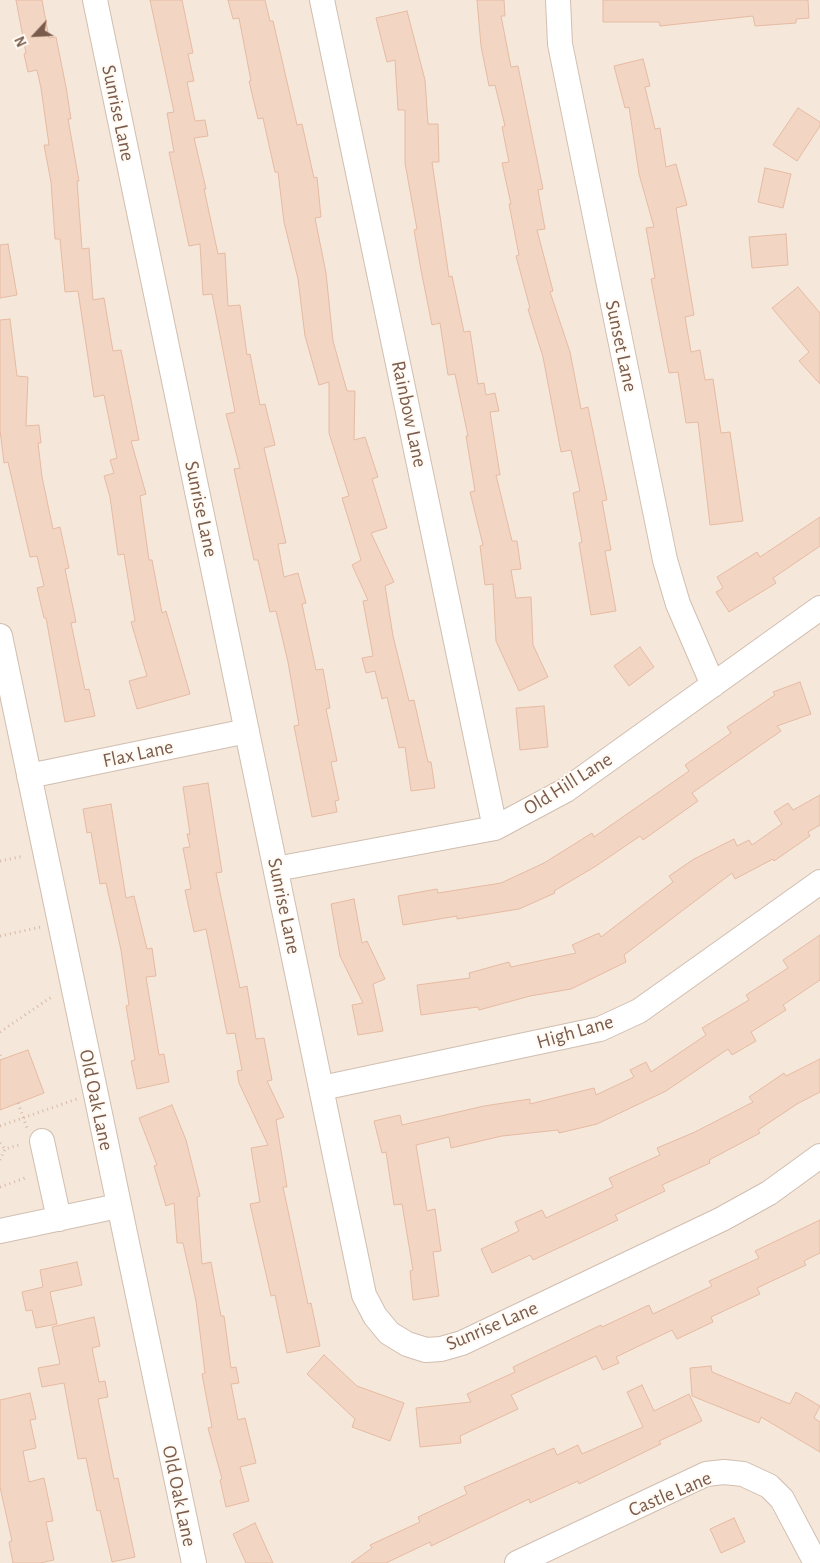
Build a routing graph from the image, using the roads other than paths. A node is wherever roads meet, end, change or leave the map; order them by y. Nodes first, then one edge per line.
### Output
1 (94, 0) edge
2 (322, 0) edge
3 (558, 0) edge
4 (820, 608) edge
5 (0, 636) edge
6 (714, 685) junction
7 (247, 731) junction
8 (30, 776) junction
9 (495, 828) junction
10 (276, 870) junction
11 (820, 882) edge
12 (322, 1088) junction
13 (37, 1142) road end
14 (820, 1156) edge
15 (118, 1206) junction
16 (59, 1219) junction
17 (0, 1231) edge
18 (561, 1554) edge
19 (194, 1563) edge
20 (517, 1563) edge
21 (816, 1563) edge

1 - 7 street, Sunrise Lane
2 - 9 street, Rainbow Lane
3 - 6 street, Sunset Lane
4 - 6 street, Old Hill Lane
5 - 8 street, Old Oak Lane
6 - 9 street, Old Hill Lane
7 - 8 street, Flax Lane
7 - 10 street, Sunrise Lane
8 - 15 street, Old Oak Lane
9 - 10 street, Old Hill Lane
10 - 12 street, Sunrise Lane
11 - 12 street, High Lane
12 - 14 street, Sunrise Lane
13 - 16 street
15 - 16 street
15 - 19 street, Old Oak Lane
16 - 17 street
18 - 20 street, Castle Lane
18 - 21 street, Castle Lane

